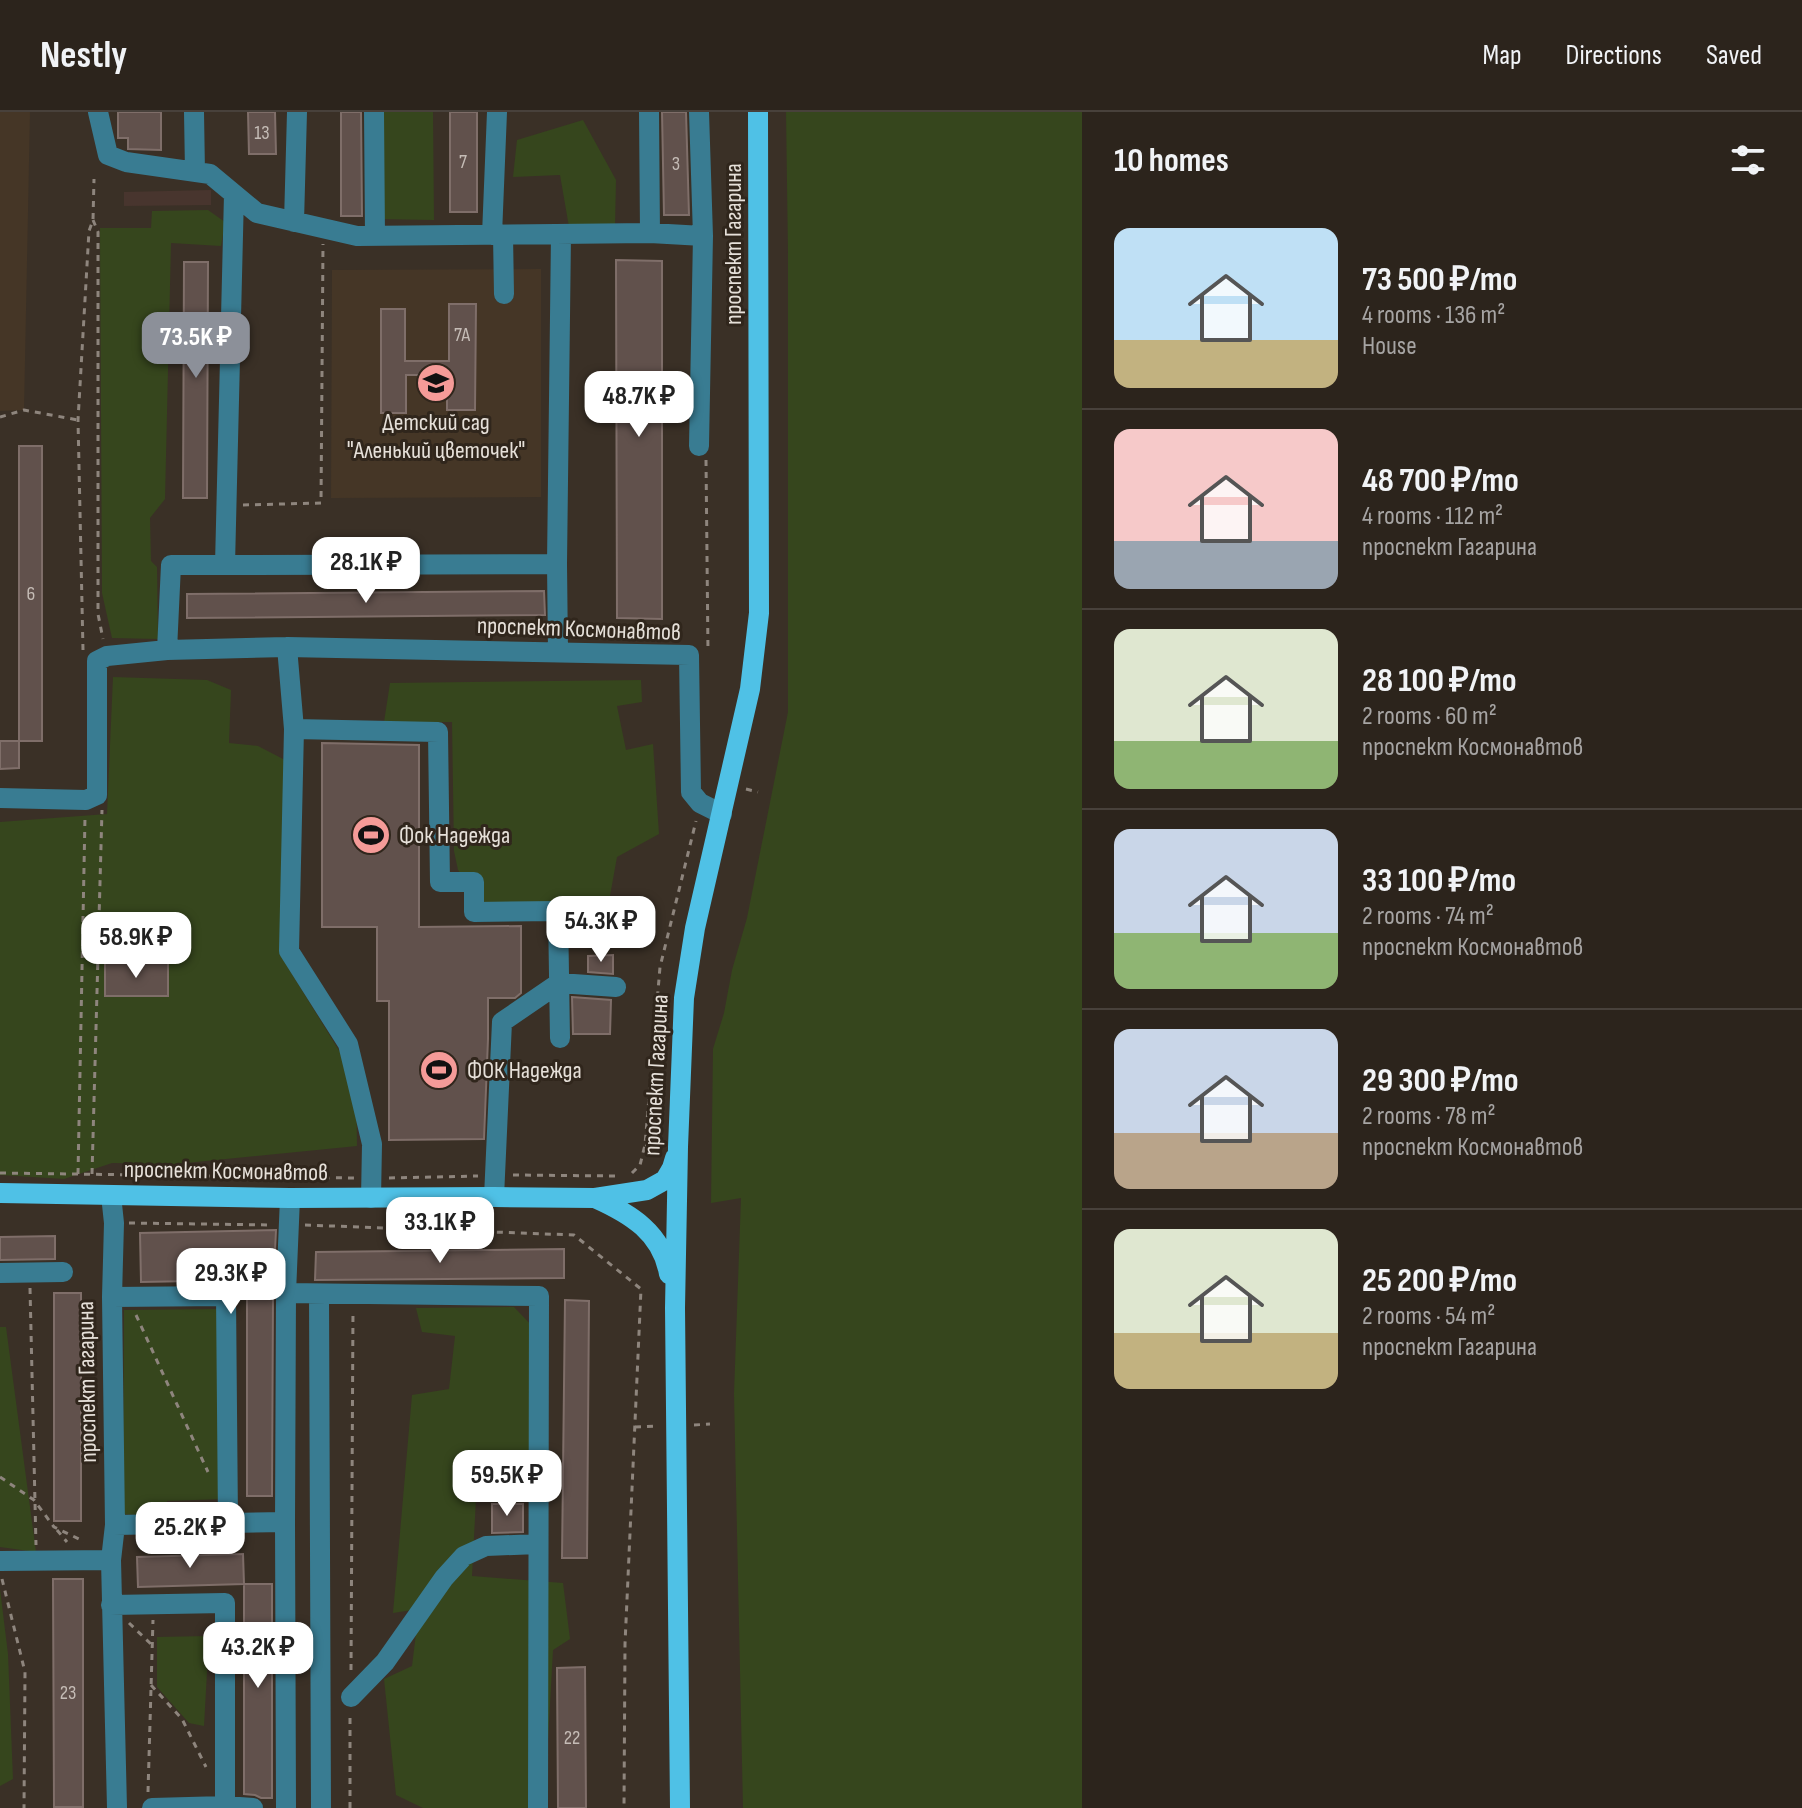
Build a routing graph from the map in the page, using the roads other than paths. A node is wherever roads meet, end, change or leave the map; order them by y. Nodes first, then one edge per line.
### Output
1 (98, 112) edge
2 (194, 112) edge
3 (297, 112) edge
4 (374, 112) edge
5 (497, 112) edge
6 (649, 112) edge
7 (699, 112) edge
8 (758, 112) edge
9 (195, 172) junction
10 (234, 194) junction
11 (294, 222) junction
12 (650, 233) junction
13 (561, 234) junction
14 (497, 235) junction
15 (375, 236) junction
16 (703, 236) junction
17 (504, 294) dead end
18 (703, 447) road end
19 (557, 564) junction
20 (225, 565) junction
21 (287, 647) junction
22 (167, 650) junction
23 (558, 652) junction
24 (294, 729) junction
25 (0, 798) edge
26 (722, 814) junction
27 (559, 983) junction
28 (616, 987) dead end
29 (560, 1038) dead end
30 (678, 1147) junction
31 (371, 1188) junction
32 (0, 1193) edge
33 (111, 1195) junction
34 (494, 1197) junction
35 (290, 1198) junction
36 (595, 1198) junction
37 (63, 1272) dead end
38 (0, 1273) edge
39 (286, 1293) junction
40 (319, 1294) junction
41 (120, 1297) junction
42 (675, 1308) junction
43 (285, 1522) junction
44 (228, 1523) junction
45 (115, 1525) junction
46 (538, 1544) junction
47 (101, 1560) junction
48 (0, 1561) edge
49 (111, 1605) junction
50 (351, 1697) road end
51 (150, 1800) edge
52 (225, 1806) edge
53 (117, 1808) edge
54 (253, 1808) edge
55 (286, 1808) edge
56 (321, 1808) edge
57 (538, 1808) edge
58 (680, 1808) edge

1 - 9 street
2 - 9 street
3 - 11 street
4 - 15 street
5 - 14 street
6 - 12 street
7 - 16 street
8 - 26 main road, проспект Гагарина
9 - 10 street
10 - 11 street
10 - 20 street
11 - 15 street
12 - 13 street
12 - 16 street
13 - 14 street
13 - 19 street
14 - 15 street
14 - 17 street
16 - 18 street
19 - 20 street
19 - 23 street
20 - 22 street
21 - 22 street, проспект Космонавтов
21 - 23 street, проспект Космонавтов
21 - 24 street
22 - 25 street, проспект Космонавтов
23 - 26 street, проспект Космонавтов
24 - 27 street
24 - 31 street
26 - 30 main road, проспект Гагарина
27 - 28 street
27 - 29 street
27 - 34 street
30 - 36 main road, проспект Космонавтов
30 - 42 main road, проспект Гагарина
31 - 34 main road, проспект Космонавтов
31 - 35 main road, проспект Космонавтов
32 - 33 main road, проспект Космонавтов
33 - 35 main road, проспект Космонавтов
33 - 41 street, проспект Гагарина
34 - 36 main road, проспект Космонавтов
35 - 39 street
36 - 42 main road
37 - 38 street
39 - 40 street
39 - 43 street
40 - 46 street
40 - 56 street
41 - 44 street
41 - 45 street, проспект Гагарина
42 - 58 main road, проспект Гагарина
43 - 44 street
43 - 55 street
44 - 45 street
45 - 47 street, проспект Гагарина
46 - 50 street
46 - 57 street
47 - 48 street
47 - 49 street, проспект Гагарина
49 - 52 street
49 - 53 street, проспект Гагарина
51 - 52 street
52 - 54 street

